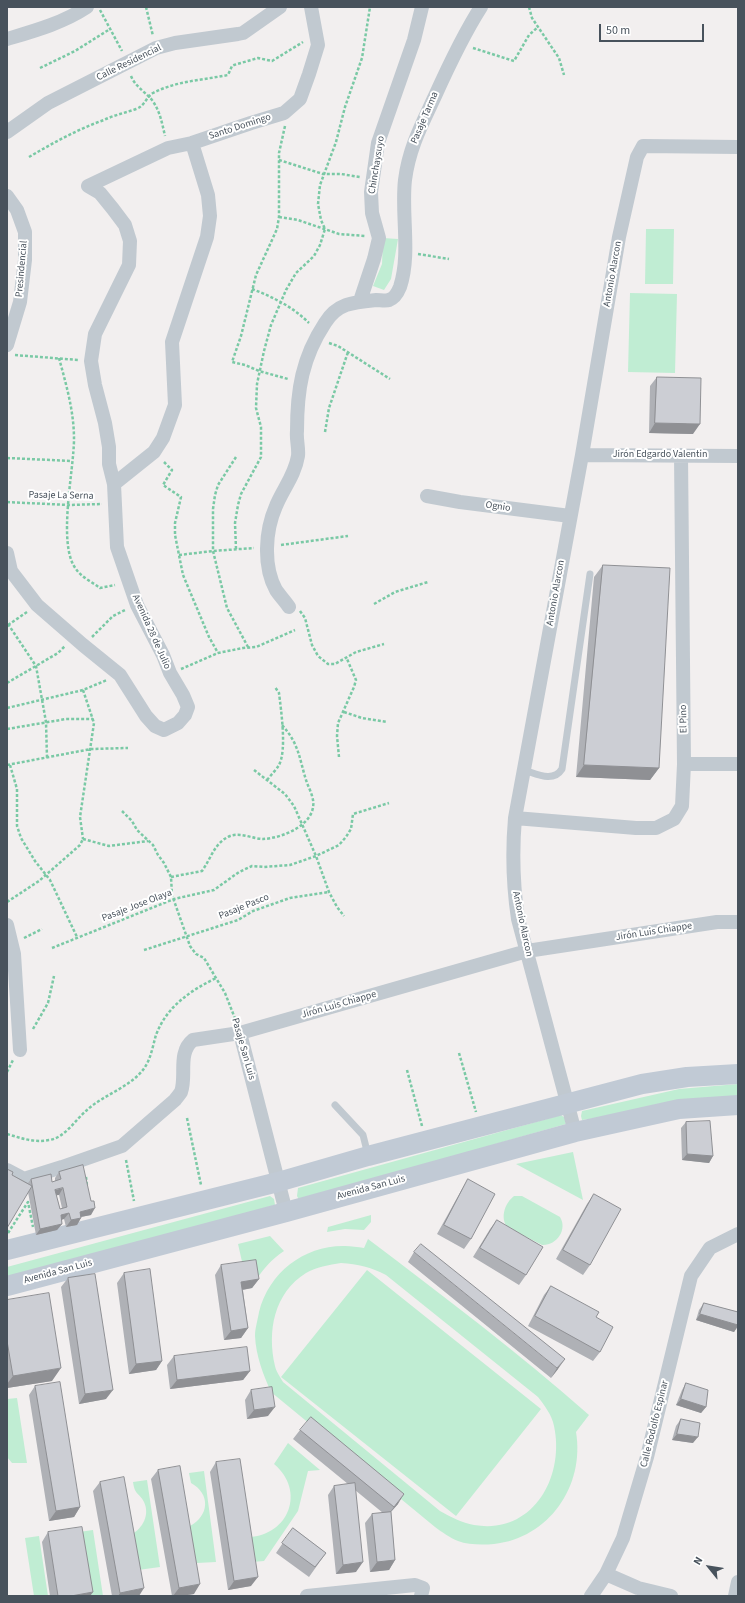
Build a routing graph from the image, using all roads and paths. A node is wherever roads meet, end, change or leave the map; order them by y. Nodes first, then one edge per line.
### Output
1 (87, 7) edge
2 (98, 7) edge
3 (146, 7) edge
4 (280, 7) edge
5 (311, 7) edge
6 (370, 7) edge
7 (422, 7) edge
8 (481, 7) edge
9 (529, 7) edge
10 (538, 27) junction
11 (110, 29) junction
12 (7, 40) edge
13 (459, 44) junction
14 (318, 45) junction
15 (156, 48) junction
16 (125, 64) junction
17 (40, 68) dead end
18 (564, 75) dead end
19 (148, 96) junction
20 (284, 113) junction
21 (7, 132) edge
22 (192, 143) junction
23 (738, 147) edge
24 (168, 148) junction
25 (29, 157) dead end
26 (279, 160) junction
27 (323, 174) junction
28 (373, 179) junction
29 (88, 186) joint
30 (7, 196) edge
31 (279, 217) junction
32 (325, 229) junction
33 (379, 238) junction
34 (406, 252) junction
35 (449, 259) dead end
36 (360, 302) junction
37 (8, 350) edge
38 (348, 352) dead end
39 (59, 358) junction
40 (91, 361) junction
41 (259, 371) junction
42 (301, 382) junction
43 (325, 432) dead end
44 (154, 452) junction
45 (582, 455) junction
46 (681, 455) junction
47 (738, 456) edge
48 (236, 457) dead end
49 (7, 458) edge
50 (72, 461) junction
51 (114, 484) junction
52 (427, 496) dead end
53 (7, 502) edge
54 (114, 504) junction
55 (68, 505) junction
56 (570, 516) junction
57 (236, 549) dead end
58 (7, 553) edge
59 (590, 574) dead end
60 (130, 582) junction
61 (428, 582) dead end
62 (137, 604) junction
63 (374, 604) dead end
64 (37, 605) junction
65 (289, 607) joint
66 (8, 625) edge
67 (295, 630) dead end
68 (78, 641) junction
69 (384, 644) dead end
70 (248, 647) junction
71 (218, 653) junction
72 (347, 658) junction
73 (36, 666) junction
74 (170, 673) junction
75 (120, 675) junction
76 (7, 683) edge
77 (275, 687) dead end
78 (83, 690) junction
79 (42, 700) junction
80 (7, 708) edge
81 (344, 712) junction
82 (93, 719) junction
83 (46, 722) junction
84 (387, 722) dead end
85 (282, 725) junction
86 (7, 729) edge
87 (128, 748) dead end
88 (91, 749) junction
89 (339, 757) dead end
90 (47, 758) junction
91 (684, 764) junction
92 (738, 764) edge
93 (8, 765) edge
94 (254, 770) dead end
95 (524, 770) junction
96 (267, 780) junction
97 (389, 803) dead end
98 (122, 811) dead end
99 (515, 818) junction
100 (303, 824) junction
101 (83, 839) junction
102 (148, 841) junction
103 (316, 856) junction
104 (45, 876) junction
105 (171, 877) junction
106 (329, 892) junction
107 (174, 899) junction
108 (7, 902) edge
109 (344, 916) dead end
110 (738, 922) edge
111 (7, 925) edge
112 (186, 935) junction
113 (78, 937) junction
114 (52, 948) dead end
115 (144, 950) dead end
116 (526, 951) junction
117 (216, 978) junction
118 (240, 1033) junction
119 (20, 1050) dead end
120 (459, 1053) dead end
121 (407, 1070) dead end
122 (738, 1074) edge
123 (674, 1079) junction
124 (567, 1103) junction
125 (335, 1105) dead end
126 (738, 1105) edge
127 (679, 1109) junction
128 (187, 1118) dead end
129 (480, 1127) junction
130 (575, 1132) junction
131 (7, 1134) edge
132 (426, 1142) junction
133 (368, 1156) junction
134 (126, 1160) dead end
135 (7, 1170) edge
136 (86, 1177) edge
137 (278, 1182) junction
138 (88, 1191) edge
139 (202, 1193) dead end
140 (134, 1202) dead end
141 (286, 1212) junction
142 (34, 1230) dead end
143 (76, 1233) junction
144 (738, 1234) edge
145 (7, 1235) edge
146 (7, 1250) edge
147 (83, 1266) junction
148 (7, 1286) edge
149 (606, 1574) junction
150 (738, 1582) edge
151 (422, 1592) edge
152 (330, 1595) edge
153 (306, 1596) edge
154 (591, 1596) edge
155 (671, 1596) edge
156 (735, 1596) edge

1 - 12 street
2 - 11 path
3 - 15 path
4 - 15 street, Calle Residencial
5 - 14 street, Santo Domingo
6 - 27 path
7 - 28 street, Chinchaysuyo
8 - 13 street, Pasaje Tarma
9 - 10 path
10 - 13 path
10 - 18 path
11 - 16 path
11 - 17 path
13 - 34 street, Pasaje Tarma
14 - 19 path
14 - 20 street, Santo Domingo
15 - 16 street, Calle Residencial
16 - 19 path
16 - 21 street, Calle Residencial
19 - 24 path
19 - 25 path
20 - 22 street, Santo Domingo
20 - 26 path
22 - 24 street, Santo Domingo
22 - 44 street
23 - 45 street, Antonio Alarcon
24 - 29 street, Santo Domingo
26 - 27 path
26 - 31 path
27 - 28 path
27 - 32 path
28 - 33 street, Chinchaysuyo
29 - 40 street, Avenida 28 de Julio
30 - 37 street, Presindencial
31 - 32 path
31 - 41 path
32 - 33 path
32 - 41 path
33 - 36 street, Chinchaysuyo
34 - 35 path
34 - 36 street, Pasaje Tarma
36 - 42 street, Pasaje Tarma
37 - 39 path
38 - 43 path
39 - 40 path
39 - 50 path
40 - 51 street, Avenida 28 de Julio
41 - 42 path
41 - 57 path
42 - 65 street, Pasaje Tarma
44 - 51 street
44 - 71 path
45 - 46 street, Jirón Edgardo Valentin
45 - 56 street, Antonio Alarcon
46 - 47 street, Jirón Edgardo Valentin
46 - 91 street, El Pino
48 - 70 path
49 - 50 path
50 - 55 path
51 - 54 street, Avenida 28 de Julio
52 - 56 street, Ognio
53 - 55 path, Pasaje La Serna
54 - 55 path, Pasaje La Serna
54 - 60 street, Avenida 28 de Julio
55 - 60 path
56 - 95 street, Antonio Alarcon
58 - 64 street, Avenida 28 de Julio
59 - 95 lane
60 - 62 street, Avenida 28 de Julio
61 - 63 path
62 - 68 path
62 - 74 street, Avenida 28 de Julio
64 - 66 path
64 - 68 street, Avenida 28 de Julio
65 - 72 path
66 - 73 path
67 - 70 path
68 - 73 path
68 - 75 street, Avenida 28 de Julio
69 - 72 path
70 - 71 path
71 - 74 path
72 - 81 path
73 - 76 path
73 - 79 path
74 - 75 street, Avenida 28 de Julio
75 - 78 path
77 - 85 path
78 - 79 path
78 - 82 path
79 - 80 path
79 - 83 path
81 - 84 path
81 - 89 path
82 - 83 path
82 - 88 path
83 - 86 path
83 - 90 path
85 - 96 path
85 - 100 path
87 - 88 path
88 - 90 path
88 - 101 path
90 - 93 path
91 - 92 street
91 - 99 street, El Pino
93 - 104 path
94 - 96 path
95 - 99 street, Antonio Alarcon
96 - 100 path
97 - 103 path, Pasaje Jose Olaya
98 - 102 path
99 - 116 street, Antonio Alarcon
100 - 103 path
100 - 105 path
101 - 102 path
101 - 104 path
102 - 105 path
103 - 106 path
103 - 107 path, Pasaje Jose Olaya
104 - 108 path
104 - 113 path
105 - 107 path, Pasaje San Luis
106 - 109 path
106 - 112 path, Pasaje Pasco
107 - 112 path, Pasaje San Luis
107 - 113 path, Pasaje Jose Olaya
110 - 116 street, Jirón Luis Chiappe
111 - 119 street
112 - 115 path, Pasaje Pasco
112 - 117 path, Pasaje San Luis
113 - 114 path, Pasaje Jose Olaya
116 - 118 street, Jirón Luis Chiappe
116 - 124 street, Antonio Alarcon
117 - 118 path, Pasaje San Luis
117 - 131 path
118 - 135 street, Jirón Luis Chiappe
118 - 137 street, Pasaje San Luis
120 - 129 path
121 - 132 path
122 - 123 main road
123 - 124 main road
123 - 127 main road
124 - 129 main road
124 - 130 street, Antonio Alarcon
125 - 133 lane
126 - 127 main road, Avenida San Luis
127 - 130 main road, Avenida San Luis
128 - 139 path
129 - 132 main road
130 - 141 main road, Avenida San Luis
132 - 133 main road
133 - 137 main road
134 - 140 path
136 - 138 path
137 - 141 street, Pasaje San Luis
137 - 143 main road
141 - 147 main road, Avenida San Luis
142 - 145 path
143 - 146 main road
143 - 147 main road
144 - 149 street, Calle Rodolfo Espinar
147 - 148 main road, Avenida San Luis
149 - 154 street, Calle Rodolfo Espinar
149 - 155 street
150 - 156 street
151 - 152 street
152 - 153 street

